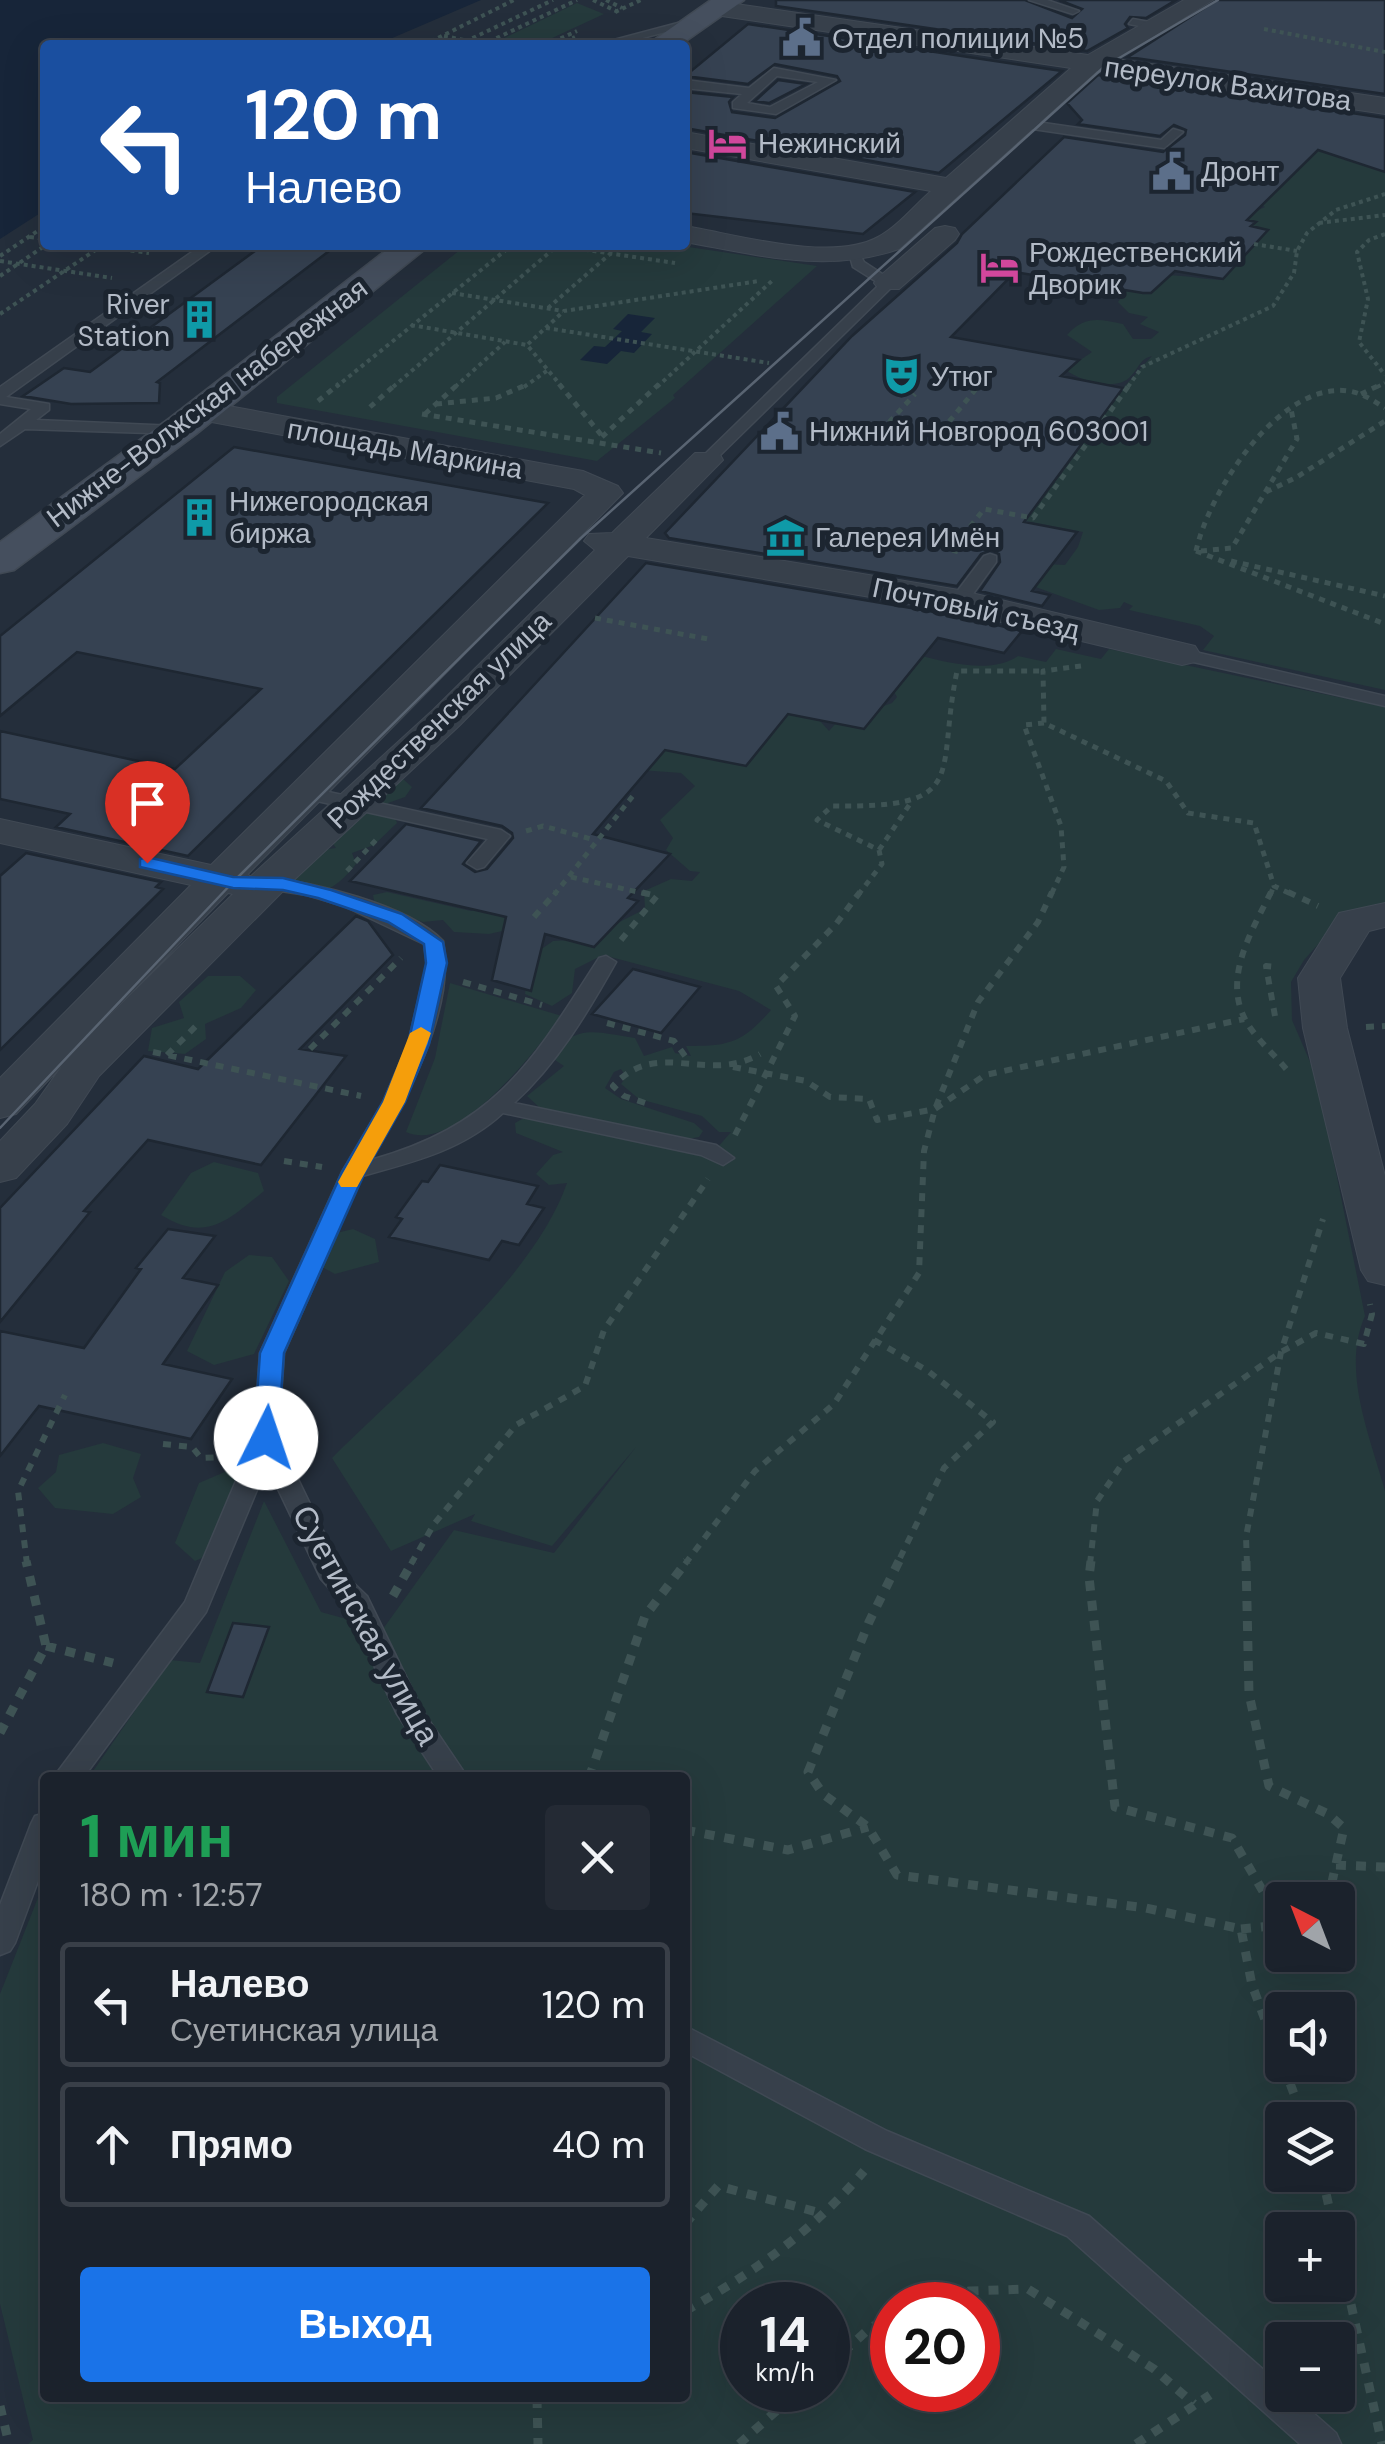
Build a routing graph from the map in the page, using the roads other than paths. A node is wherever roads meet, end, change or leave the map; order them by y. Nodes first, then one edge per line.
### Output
1 (1035, 0) edge
2 (1213, 4) edge
3 (713, 10) edge
4 (1073, 11) dead end
5 (617, 40) edge
6 (668, 40) edge
7 (1090, 65) junction
8 (1122, 69) junction
9 (690, 85) edge
10 (752, 92) junction
11 (1385, 106) edge
12 (1024, 124) junction
13 (1060, 128) junction
14 (1176, 132) dead end
15 (690, 141) edge
16 (1036, 151) dead end
17 (953, 187) junction
18 (967, 214) dead end
19 (690, 235) edge
20 (203, 250) edge
21 (408, 250) edge
22 (854, 256) junction
23 (890, 284) junction
24 (0, 397) edge
25 (189, 421) junction
26 (22, 424) junction
27 (0, 441) edge
28 (707, 460) joint
29 (606, 494) joint
30 (564, 535) junction
31 (621, 545) junction
32 (990, 559) dead end
33 (0, 561) edge
34 (960, 601) junction
35 (1182, 654) joint
36 (1385, 701) edge
37 (306, 793) junction
38 (356, 804) junction
39 (0, 831) edge
40 (478, 862) dead end
41 (239, 881) junction
42 (1385, 915) edge
43 (612, 952) road end
44 (0, 1104) edge
45 (498, 1106) junction
46 (722, 1158) road end
47 (0, 1168) edge
48 (354, 1172) junction
49 (1385, 1270) edge
50 (262, 1446) junction
51 (71, 1772) edge
52 (450, 1772) edge
53 (40, 1837) edge
54 (0, 1943) edge
55 (690, 2041) edge
56 (1324, 2444) edge

1 - 4 lane
2 - 7 street
2 - 8 street
3 - 5 lane
3 - 6 main road
3 - 7 street, переулок Вахитова
7 - 8 street, переулок Вахитова
7 - 12 street
8 - 11 street, переулок Вахитова
8 - 13 street
9 - 10 lane
10 - 10 lane
12 - 13 lane
12 - 17 street
13 - 14 lane
13 - 16 street
15 - 17 street
17 - 22 street
18 - 23 street, Рождественская улица
19 - 22 street
20 - 24 lane
21 - 25 main road, Нижне-Волжская набережная
22 - 23 lane
23 - 28 lane, Рождественская улица
24 - 26 lane
25 - 26 lane
25 - 29 street, площадь Маркина
25 - 33 main road, Нижне-Волжская набережная
26 - 27 lane
28 - 31 street, Рождественская улица
29 - 30 street, Рождественская улица
30 - 31 street, Почтовый съезд
30 - 37 street, Рождественская улица
31 - 34 street, Почтовый съезд
31 - 38 street, Рождественская улица
32 - 34 lane
34 - 35 street, Почтовый съезд
35 - 36 lane, Почтовый съезд
37 - 38 lane
37 - 41 street, Рождественская улица
38 - 40 lane
38 - 41 street, Рождественская улица
39 - 41 street
41 - 44 street, Рождественская улица
41 - 47 street, Рождественская улица
41 - 48 lane, Суетинская улица
42 - 49 street
43 - 45 lane
45 - 46 lane
45 - 48 lane
48 - 50 lane, Суетинская улица
50 - 51 lane
50 - 52 lane, Суетинская улица
53 - 54 lane
55 - 56 lane

